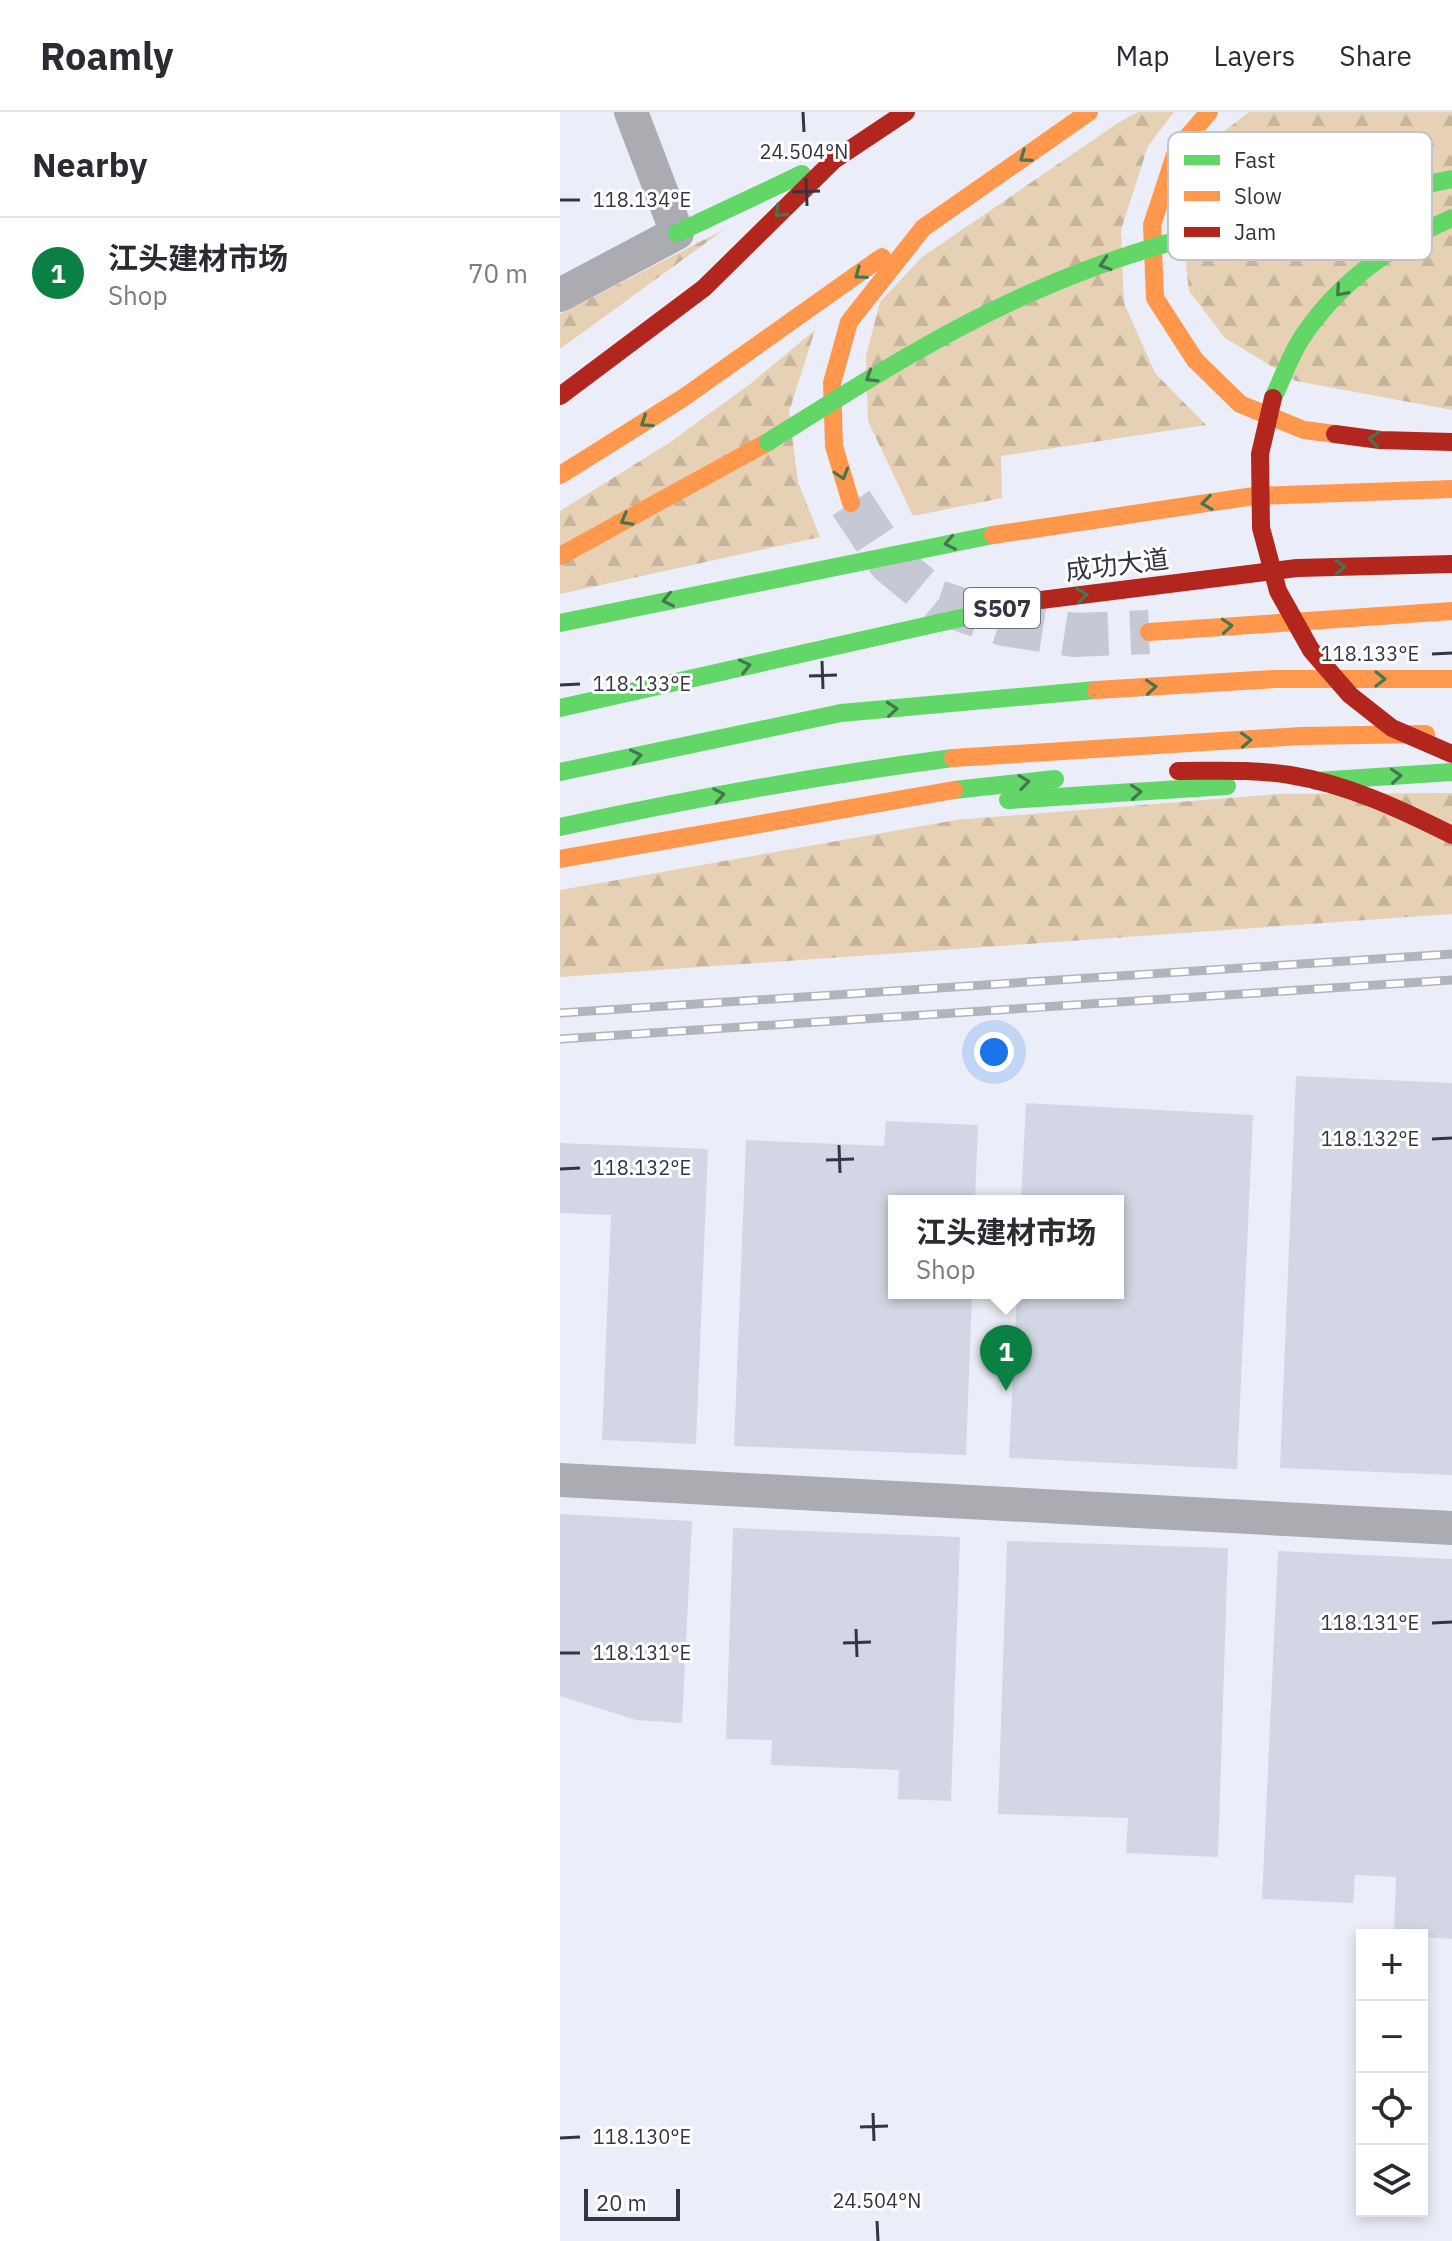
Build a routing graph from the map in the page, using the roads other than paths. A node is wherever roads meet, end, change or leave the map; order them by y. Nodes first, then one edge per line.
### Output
1 (631, 112) edge
2 (906, 112) edge
3 (1089, 112) edge
4 (1209, 112) edge
5 (1192, 132) edge
6 (834, 160) junction
7 (1168, 176) edge
8 (1452, 179) edge
9 (1432, 183) edge
10 (1452, 218) edge
11 (1432, 226) edge
12 (923, 228) junction
13 (677, 233) junction
14 (1168, 245) edge
15 (1378, 260) edge
16 (560, 295) edge
17 (560, 396) edge
18 (1452, 442) edge
19 (560, 475) edge
20 (1452, 489) edge
21 (851, 503) tunnel mouth
22 (560, 556) edge
23 (1452, 564) edge
24 (1452, 611) edge
25 (560, 623) edge
26 (1149, 632) tunnel mouth
27 (1452, 679) edge
28 (560, 708) edge
29 (1452, 734) edge
30 (1452, 754) edge
31 (1170, 771) dead end
32 (560, 772) edge
33 (1452, 772) edge
34 (1073, 777) dead end
35 (560, 827) edge
36 (1452, 835) edge
37 (560, 859) edge
38 (560, 872) edge
39 (560, 1480) edge
40 (1452, 1528) edge

1 - 13 street
2 - 6 main road
3 -> 12 main road
5 -> 4 main road
6 - 13 main road
6 -> 17 main road
18 -> 7 main road
8 -> 9 main road, bridge
10 -> 11 main road, bridge
12 -> 19 main road
12 -> 21 main road
13 - 16 street
14 -> 22 main road, bridge
15 -> 30 main road, bridge
20 -> 25 main road, 成功大道
28 -> 23 main road, 成功大道 / S507
26 -> 24 main road
32 -> 27 main road
35 -> 29 main road
31 - 36 main road, bridge
38 -> 33 main road
37 -> 34 main road
39 - 40 street

